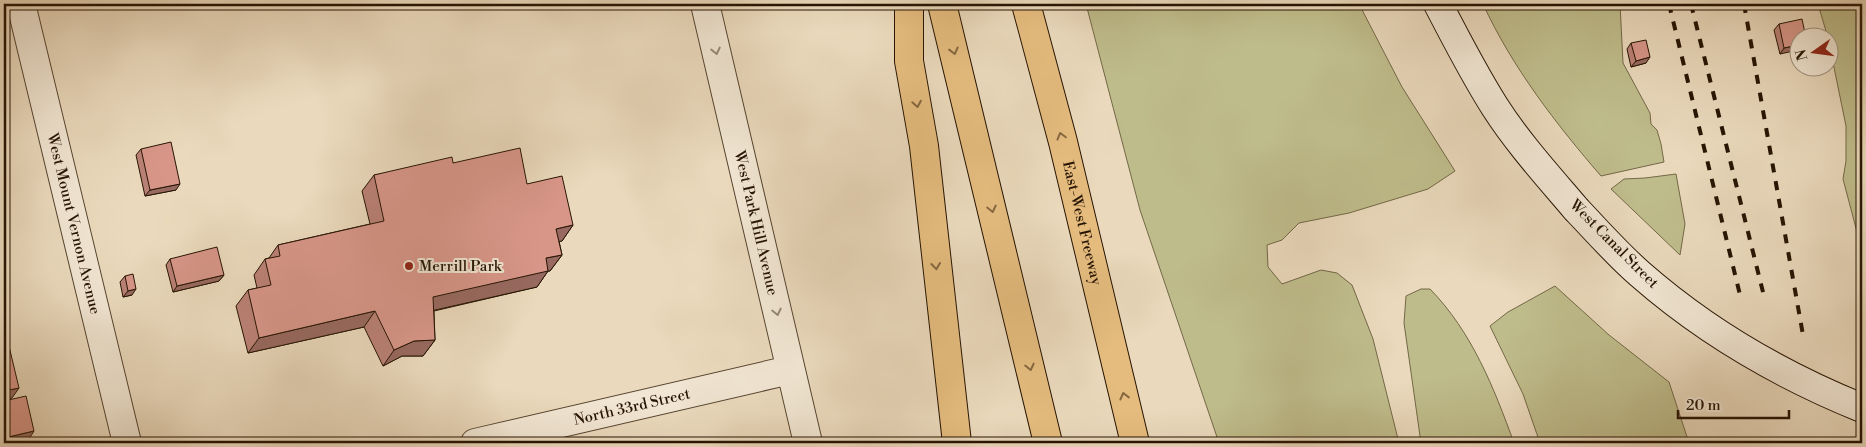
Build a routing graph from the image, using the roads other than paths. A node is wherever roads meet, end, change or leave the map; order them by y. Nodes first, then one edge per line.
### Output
1 (21, 4) edge
2 (705, 4) edge
3 (909, 4) edge
4 (942, 4) edge
5 (1026, 4) edge
6 (1438, 4) edge
7 (790, 370) junction
8 (1862, 408) edge
9 (127, 443) edge
10 (475, 443) edge
11 (808, 443) edge
12 (956, 443) edge
13 (1048, 443) edge
14 (1135, 443) edge

1 - 9 street, West Mount Vernon Avenue
2 -> 7 street, West Park Hill Avenue
3 -> 12 highway
4 -> 13 highway
14 -> 5 highway, East-West Freeway
6 - 8 street, West Canal Street, bridge
7 - 10 street, North 33rd Street
7 - 11 street, West Park Hill Avenue

